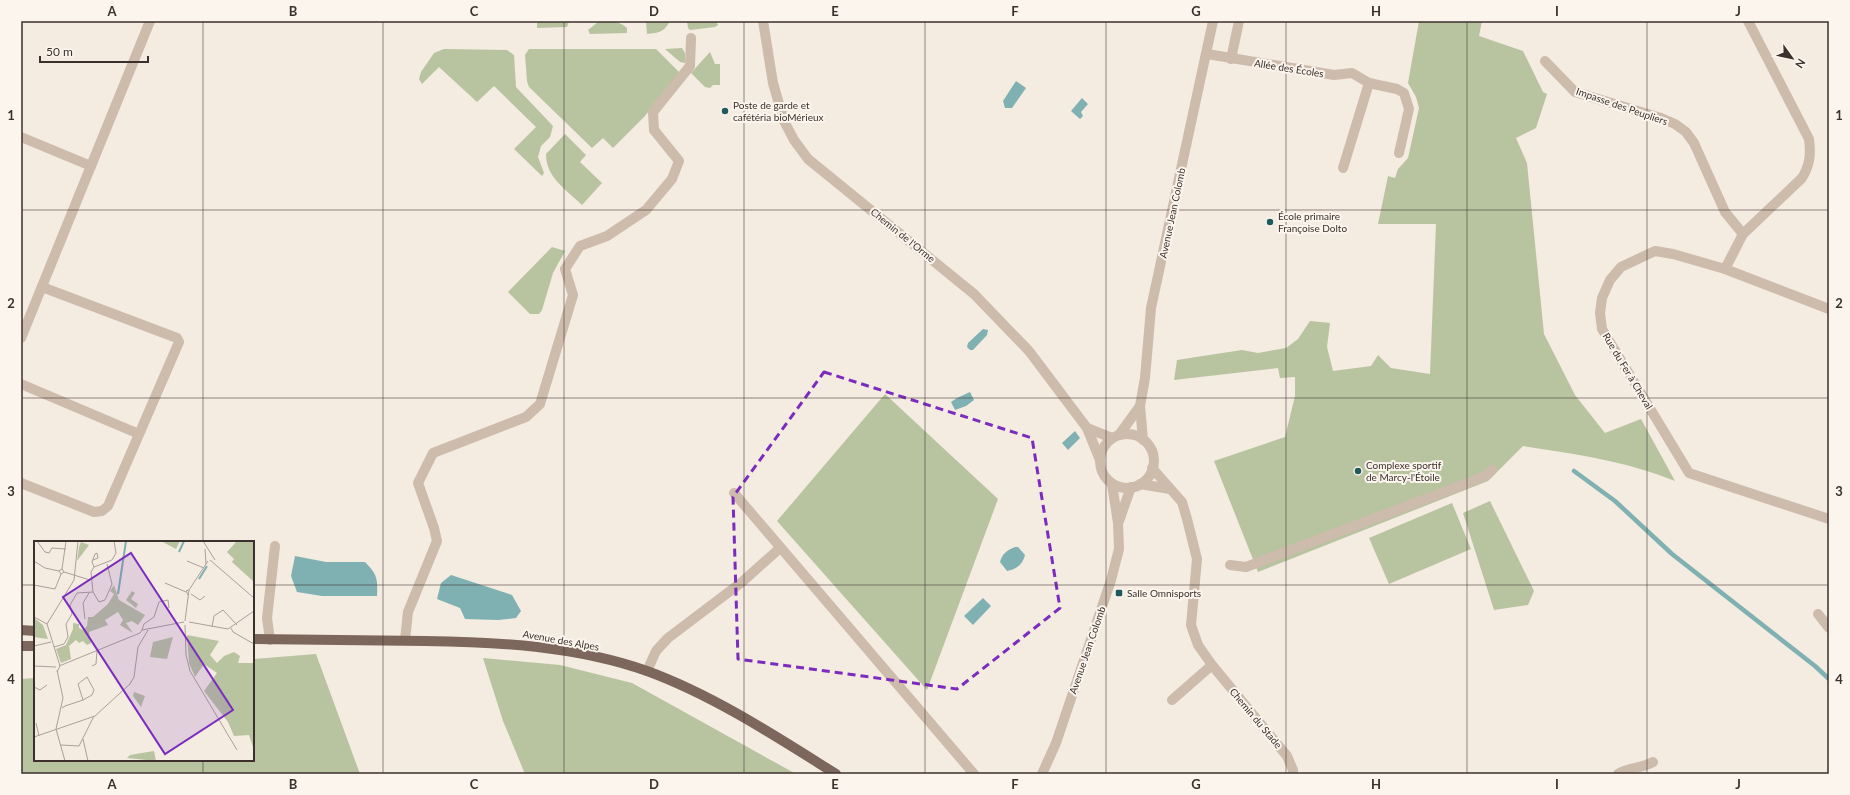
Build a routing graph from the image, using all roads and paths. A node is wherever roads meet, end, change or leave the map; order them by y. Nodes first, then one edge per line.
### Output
1 (150, 21) edge
2 (763, 21) edge
3 (1213, 21) edge
4 (1238, 21) edge
5 (1748, 21) edge
6 (691, 38) dead end
7 (1207, 54) junction
8 (1231, 59) junction
9 (1545, 61) dead end
10 (1369, 83) junction
11 (21, 137) edge
12 (1399, 153) dead end
13 (91, 166) junction
14 (1343, 168) dead end
15 (1743, 234) junction
16 (1725, 269) junction
17 (42, 287) junction
18 (1829, 309) edge
19 (21, 338) edge
20 (21, 384) edge
21 (1140, 406) junction
22 (1088, 428) junction
23 (139, 434) junction
24 (1116, 436) junction
25 (1143, 440) junction
26 (1100, 460) junction
27 (1152, 468) junction
28 (1492, 470) dead end
29 (21, 483) edge
30 (1112, 484) junction
31 (1135, 486) junction
32 (1170, 489) junction
33 (734, 493) dead end
34 (1829, 519) edge
35 (1118, 522) junction
36 (275, 546) dead end
37 (780, 548) junction
38 (1230, 565) dead end
39 (1818, 614) dead end
40 (1829, 628) edge
41 (21, 630) edge
42 (34, 632) edge
43 (254, 639) edge
44 (270, 640) junction
45 (405, 640) junction
46 (21, 646) edge
47 (34, 646) edge
48 (1212, 665) junction
49 (647, 672) junction
50 (1172, 700) dead end
51 (1652, 762) dead end
52 (836, 774) edge
53 (974, 774) edge
54 (1042, 774) edge
55 (1293, 774) edge
56 (1618, 774) edge

1 - 13 street
2 - 22 street, Chemin de l'Orme
3 - 7 street, Avenue Jean Colomb
4 - 8 street
5 - 15 street
6 - 45 street
7 - 8 street, Allée des Écoles
7 - 21 street, Avenue Jean Colomb
8 - 10 street, Allée des Écoles
9 - 15 street, Impasse des Peupliers
10 - 12 street, Allée des Écoles
10 - 14 street
11 - 13 street
13 - 17 street
15 - 16 street
16 - 18 street, Rue du Fer à Cheval
16 - 34 street, Rue du Fer à Cheval
17 - 19 street
17 - 23 street
20 - 23 street
21 - 24 street, Avenue Jean Colomb
21 - 25 street, Avenue Jean Colomb
22 - 24 street
22 - 26 street, Chemin de l'Orme
23 - 29 street
24 - 25 street
24 - 26 street
25 - 27 street
26 - 30 street
27 - 31 street
27 - 32 street, Chemin du Stade
28 - 38 street
30 - 31 street
30 - 35 street, Avenue Jean Colomb
31 - 32 street
31 - 35 street, Avenue Jean Colomb
32 - 48 street, Chemin du Stade
33 - 37 street
35 - 54 street, Avenue Jean Colomb
36 - 44 street
37 - 49 street
37 - 53 street
39 - 40 street
41 - 42 main road
43 - 44 main road, Avenue des Alpes
44 - 45 main road, Avenue des Alpes
45 - 49 main road, Avenue des Alpes
46 - 47 main road
48 - 50 street
48 - 55 street, Chemin du Stade
49 - 52 main road, Avenue des Alpes
51 - 56 street

